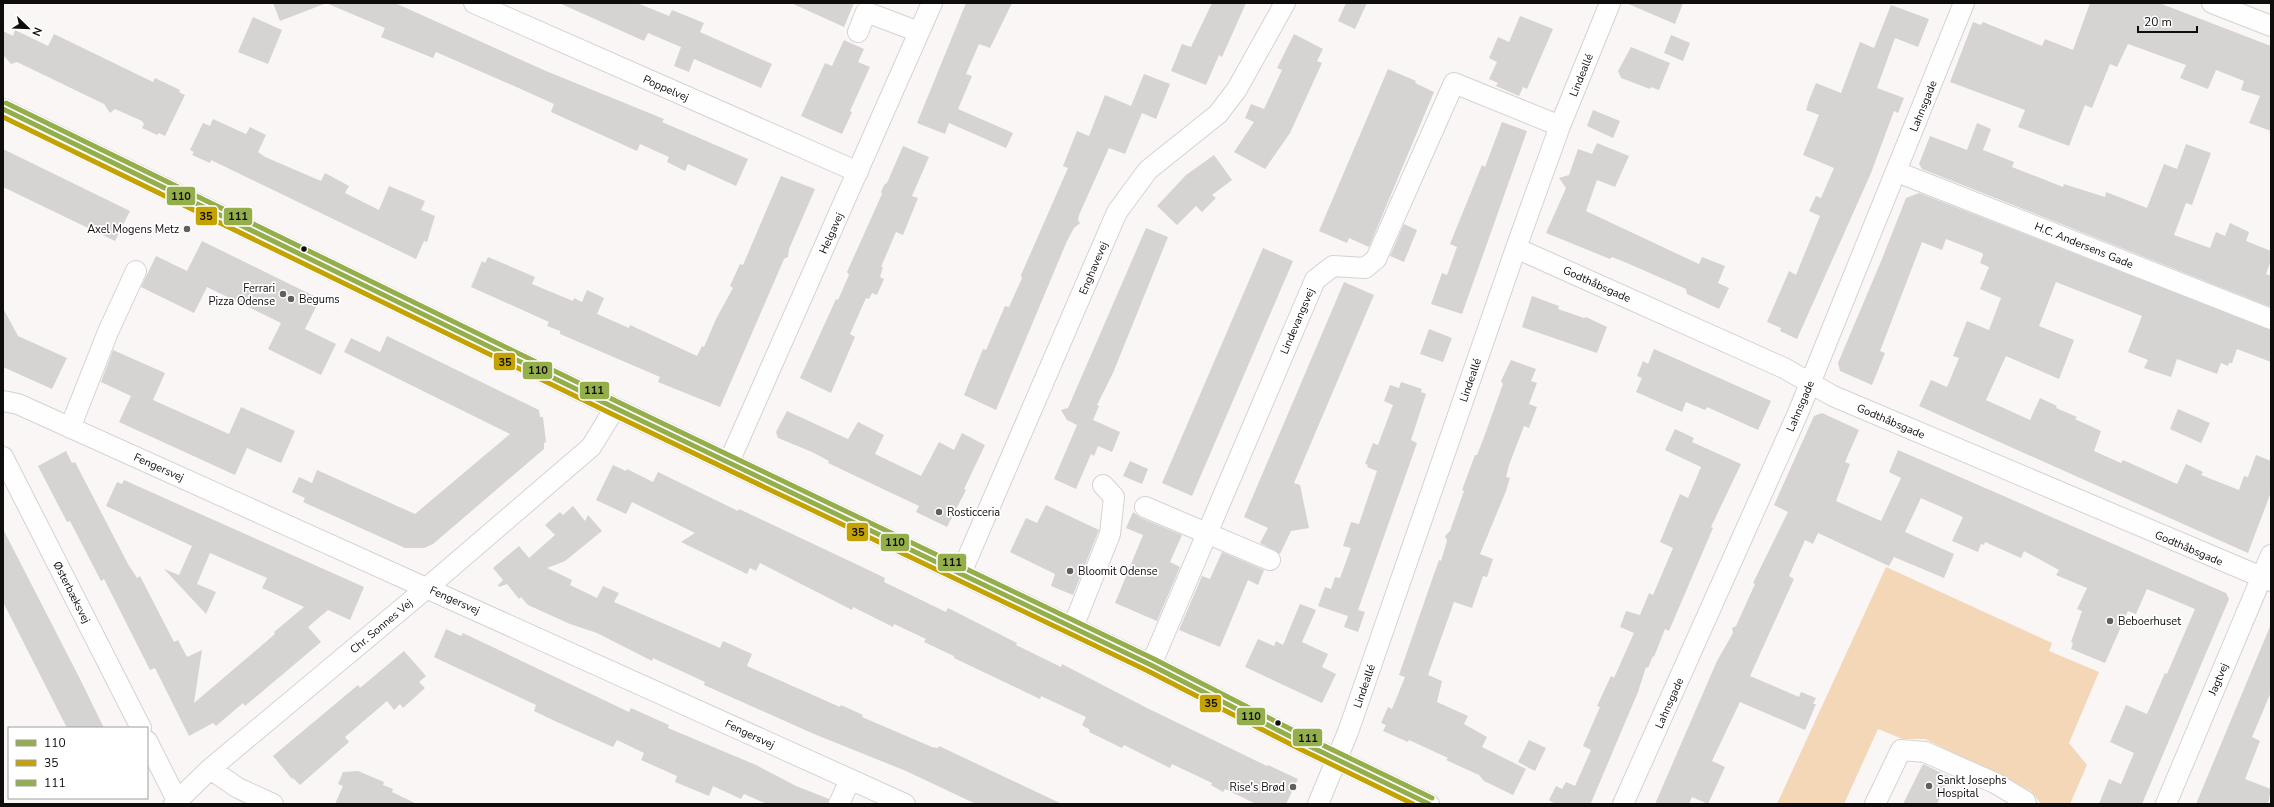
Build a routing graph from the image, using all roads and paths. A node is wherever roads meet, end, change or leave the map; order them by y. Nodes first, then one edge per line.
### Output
1 (474, 3) edge
2 (932, 3) edge
3 (1285, 3) edge
4 (1610, 3) edge
5 (1964, 3) edge
6 (2212, 3) edge
7 (2271, 26) edge
8 (858, 32) dead end
9 (919, 32) junction
10 (3, 109) edge
11 (1560, 126) junction
12 (858, 172) junction
13 (1897, 172) junction
14 (1516, 248) junction
15 (136, 271) dead end
16 (2271, 319) edge
17 (1810, 384) junction
18 (3, 401) edge
19 (616, 408) junction
20 (70, 428) junction
21 (3, 457) edge
22 (729, 462) junction
23 (1103, 485) dead end
24 (1145, 506) dead end
25 (1207, 533) junction
26 (2271, 555) edge
27 (1270, 560) dead end
28 (960, 573) junction
29 (2266, 580) edge
30 (428, 587) junction
31 (1073, 627) junction
32 (1151, 665) junction
33 (139, 727) edge
34 (148, 743) edge
35 (1338, 759) junction
36 (210, 769) junction
37 (850, 780) junction
38 (177, 803) edge
39 (273, 804) edge
40 (839, 804) edge
41 (905, 804) edge
42 (1318, 804) edge
43 (1429, 804) edge
44 (1623, 804) edge
45 (1875, 804) edge
46 (2026, 804) edge
47 (2166, 804) edge

1 - 12 street, Poppelvej
2 - 9 street, Helgavej
3 - 28 street, Enghavevej
4 - 11 street, Lindeallé
5 - 13 street, Lahnsgade
6 - 7 street
8 - 9 street
9 - 12 street, Helgavej
10 - 19 street
11 - 14 street, Lindeallé
11 - 25 street, Lindevangsvej
12 - 22 street, Helgavej
13 - 16 street, H.C. Andersens Gade
13 - 17 street, Lahnsgade
14 - 17 street, Godthåbsgade
14 - 35 street, Lindeallé
15 - 20 street
17 - 29 street, Godthåbsgade
17 - 44 street, Lahnsgade
18 - 20 street, Fengersvej
19 - 22 street
19 - 30 street, Chr. Sonnes Vej
20 - 30 street, Fengersvej
21 - 33 street, Østerbæksvej
22 - 28 street
23 - 31 street
24 - 25 street
25 - 27 street
25 - 32 street, Lindevangsvej
26 - 29 street, Jagtvej
28 - 31 street
29 - 47 street, Jagtvej
30 - 36 street, Chr. Sonnes Vej
30 - 37 street, Fengersvej
31 - 32 street
32 - 35 street
34 - 38 street
35 - 42 street, Lindeallé
35 - 43 street
36 - 38 street, Chr. Sonnes Vej
36 - 39 street
37 - 40 street
37 - 41 street, Fengersvej
45 - 46 street

